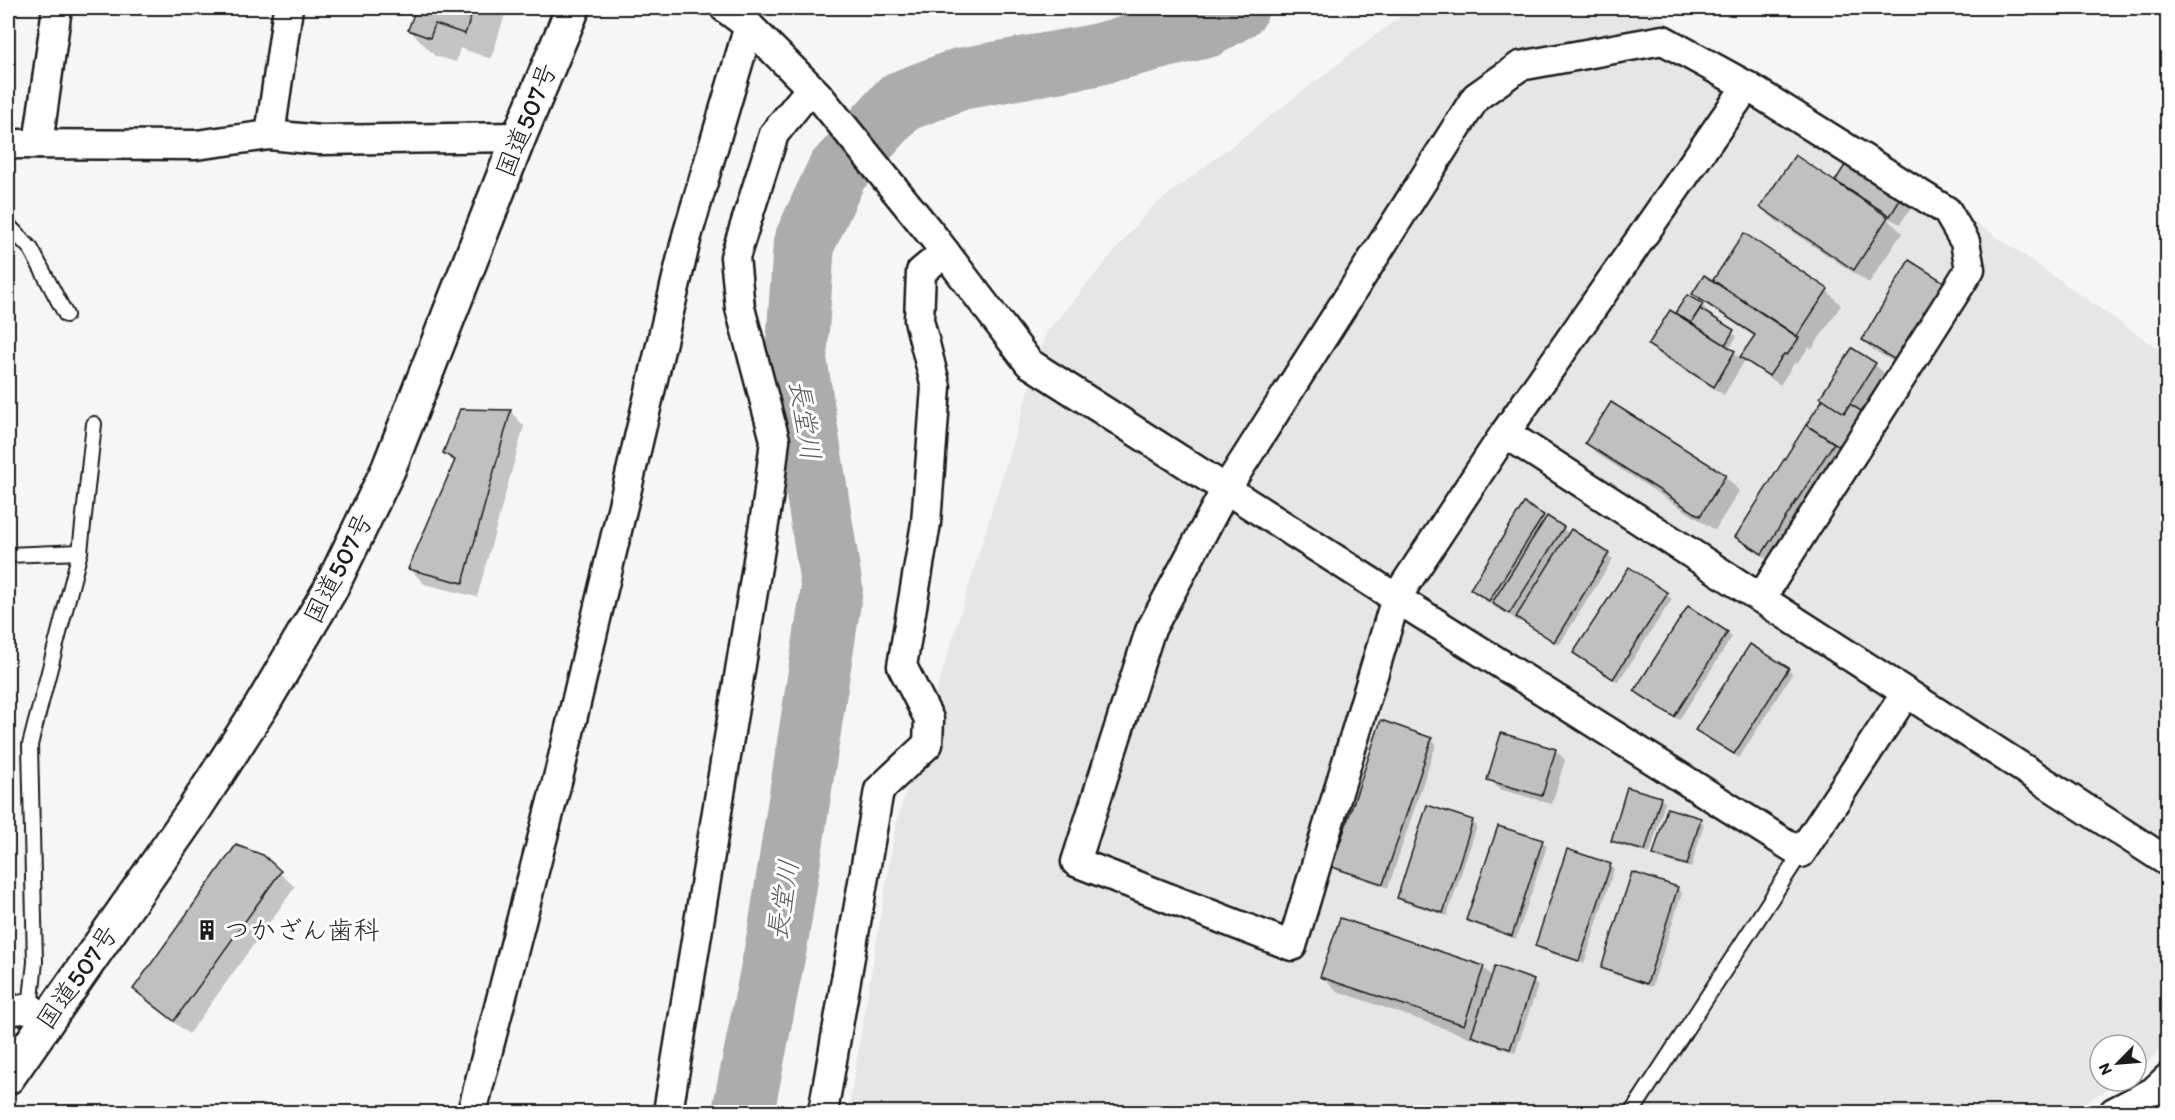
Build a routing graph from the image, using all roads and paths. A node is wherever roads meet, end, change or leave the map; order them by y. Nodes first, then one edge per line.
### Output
1 (57, 8) edge
2 (288, 8) edge
3 (573, 8) edge
4 (725, 8) edge
5 (749, 26) junction
6 (1747, 86) junction
7 (814, 91) junction
8 (270, 135) junction
9 (519, 137) junction
10 (8, 144) edge
11 (38, 144) junction
12 (8, 225) edge
13 (940, 245) junction
14 (66, 315) dead end
15 (94, 424) dead end
16 (1505, 433) junction
17 (1226, 489) junction
18 (80, 552) junction
19 (8, 555) edge
20 (1396, 598) junction
21 (1761, 598) junction
22 (1906, 693) junction
23 (1801, 853) junction
24 (2168, 862) edge
25 (28, 1013) edge
26 (8, 1077) edge
27 (2168, 1078) edge
28 (472, 1113) edge
29 (668, 1113) edge
30 (823, 1113) edge
31 (1632, 1113) edge
32 (2114, 1113) edge

1 - 11 street
2 - 8 street
3 - 9 highway, 国道507号
4 - 5 street
5 - 7 street
5 - 28 street
6 - 16 street
6 - 17 street
6 - 21 street
7 - 13 street
7 - 29 street
8 - 9 street
8 - 11 street
9 - 25 highway, 国道507号
10 - 11 street
12 - 14 lane
13 - 17 street
13 - 30 street
15 - 18 lane
16 - 20 street
16 - 21 street
17 - 20 street
17 - 20 street
18 - 19 lane
18 - 25 lane
20 - 23 street
21 - 22 street
22 - 23 street
22 - 24 street
23 - 31 lane
25 - 26 highway, 国道507号
27 - 32 street

